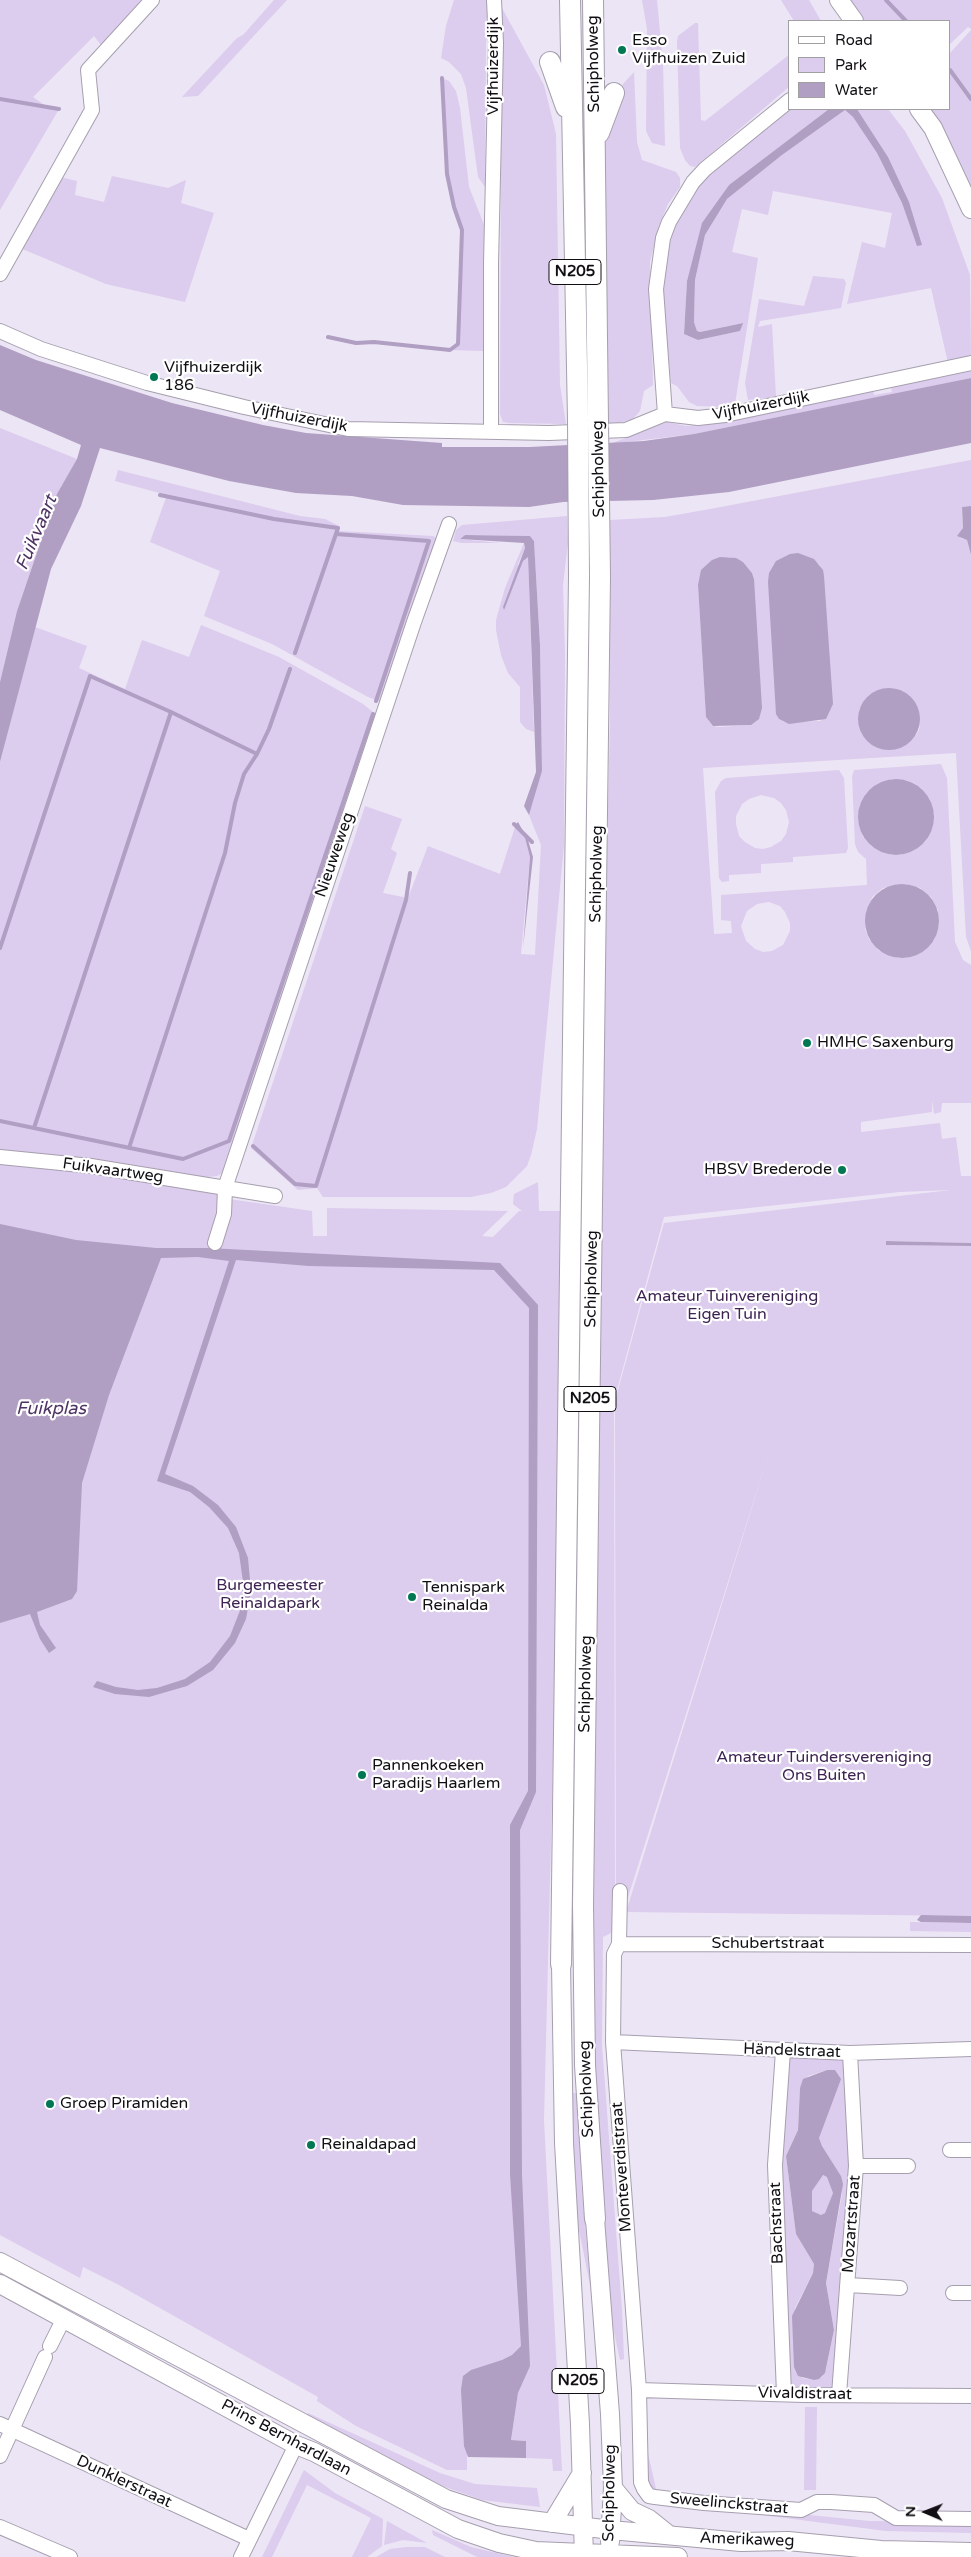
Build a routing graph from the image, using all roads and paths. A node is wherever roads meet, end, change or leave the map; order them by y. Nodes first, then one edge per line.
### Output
1 (152, 0) edge
2 (494, 0) edge
3 (570, 0) edge
4 (593, 0) edge
5 (838, 0) edge
6 (853, 20) edge
7 (550, 62) dead end
8 (614, 92) dead end
9 (788, 102) edge
10 (920, 110) edge
11 (572, 123) junction
12 (595, 144) junction
13 (971, 209) edge
14 (0, 274) edge
15 (0, 331) edge
16 (971, 363) edge
17 (665, 414) junction
18 (491, 432) junction
19 (449, 524) dead end
20 (0, 1157) edge
21 (225, 1188) junction
22 (275, 1196) dead end
23 (215, 1243) dead end
24 (620, 1891) dead end
25 (619, 1944) junction
26 (971, 1945) edge
27 (561, 1964) joint
28 (613, 2042) junction
29 (971, 2049) edge
30 (783, 2051) junction
31 (850, 2053) junction
32 (950, 2150) dead end
33 (971, 2150) edge
34 (856, 2166) junction
35 (908, 2166) dead end
36 (595, 2219) joint
37 (0, 2262) edge
38 (0, 2284) edge
39 (848, 2285) junction
40 (900, 2288) dead end
41 (953, 2293) dead end
42 (971, 2293) edge
43 (64, 2318) junction
44 (639, 2390) junction
45 (784, 2394) junction
46 (839, 2395) junction
47 (971, 2396) edge
48 (6, 2426) edge
49 (296, 2445) junction
50 (0, 2456) edge
51 (582, 2473) junction
52 (613, 2488) junction
53 (971, 2519) edge
54 (552, 2523) junction
55 (0, 2526) edge
56 (584, 2527) junction
57 (610, 2530) junction
58 (668, 2535) junction
59 (249, 2540) junction
60 (971, 2552) edge
61 (584, 2555) edge
62 (609, 2555) edge
63 (646, 2556) edge
64 (70, 2557) edge
65 (240, 2557) edge
66 (678, 2557) edge

1 - 14 street
2 - 18 street, Vijfhuizerdijk
3 - 11 highway, Schipholweg / N205
4 - 12 highway, Schipholweg / N205
5 - 6 main road
7 - 11 highway
8 - 12 highway
9 - 17 street
10 - 13 main road
11 - 27 highway, Schipholweg / N205, bridge
12 - 36 highway, Schipholweg / N205, bridge
15 - 18 street, Vijfhuizerdijk
16 - 17 street, Vijfhuizerdijk
17 - 18 street, Vijfhuizerdijk
19 - 21 street, Nieuweweg
20 - 21 street, Fuikvaartweg
21 - 22 street, Fuikvaartweg
21 - 23 street, Nieuweweg
24 - 25 street
25 - 26 street, Schubertstraat
25 - 28 street, Monteverdistraat
27 - 51 main road, Schipholweg / N205
28 - 30 street, Händelstraat
28 - 44 street, Monteverdistraat
29 - 31 street, Händelstraat
30 - 31 street, Händelstraat
30 - 45 street, Bachstraat
31 - 34 street, Mozartstraat
32 - 33 street
34 - 35 street
34 - 39 street, Mozartstraat
36 - 52 main road, Schipholweg / N205
37 - 54 main road, Prins Bernhardlaan
38 - 43 main road, Prins Bernhardlaan
39 - 40 street
39 - 46 street, Mozartstraat
41 - 42 street
43 - 48 street
43 - 49 main road, Prins Bernhardlaan
44 - 45 street, Vivaldistraat
44 - 53 street, Sweelinckstraat
45 - 46 street, Vivaldistraat
46 - 47 street, Vivaldistraat
48 - 50 street
48 - 59 street, Dunklerstraat
49 - 59 street
49 - 61 main road, Prins Bernhardlaan
51 - 54 main road
51 - 56 main road, Schipholweg / N205
52 - 57 main road, Schipholweg / N205
52 - 58 main road
54 - 56 main road, Prins Bernhardlaan
55 - 64 street
56 - 57 main road, Amerikaweg
56 - 61 main road, Schipholweg / N205
57 - 58 main road, Amerikaweg
57 - 62 main road, Schipholweg / N205
58 - 60 main road, Amerikaweg
59 - 65 street
61 - 62 main road, Amerikaweg
62 - 63 main road, Amerikaweg
63 - 66 main road, Amerikaweg

